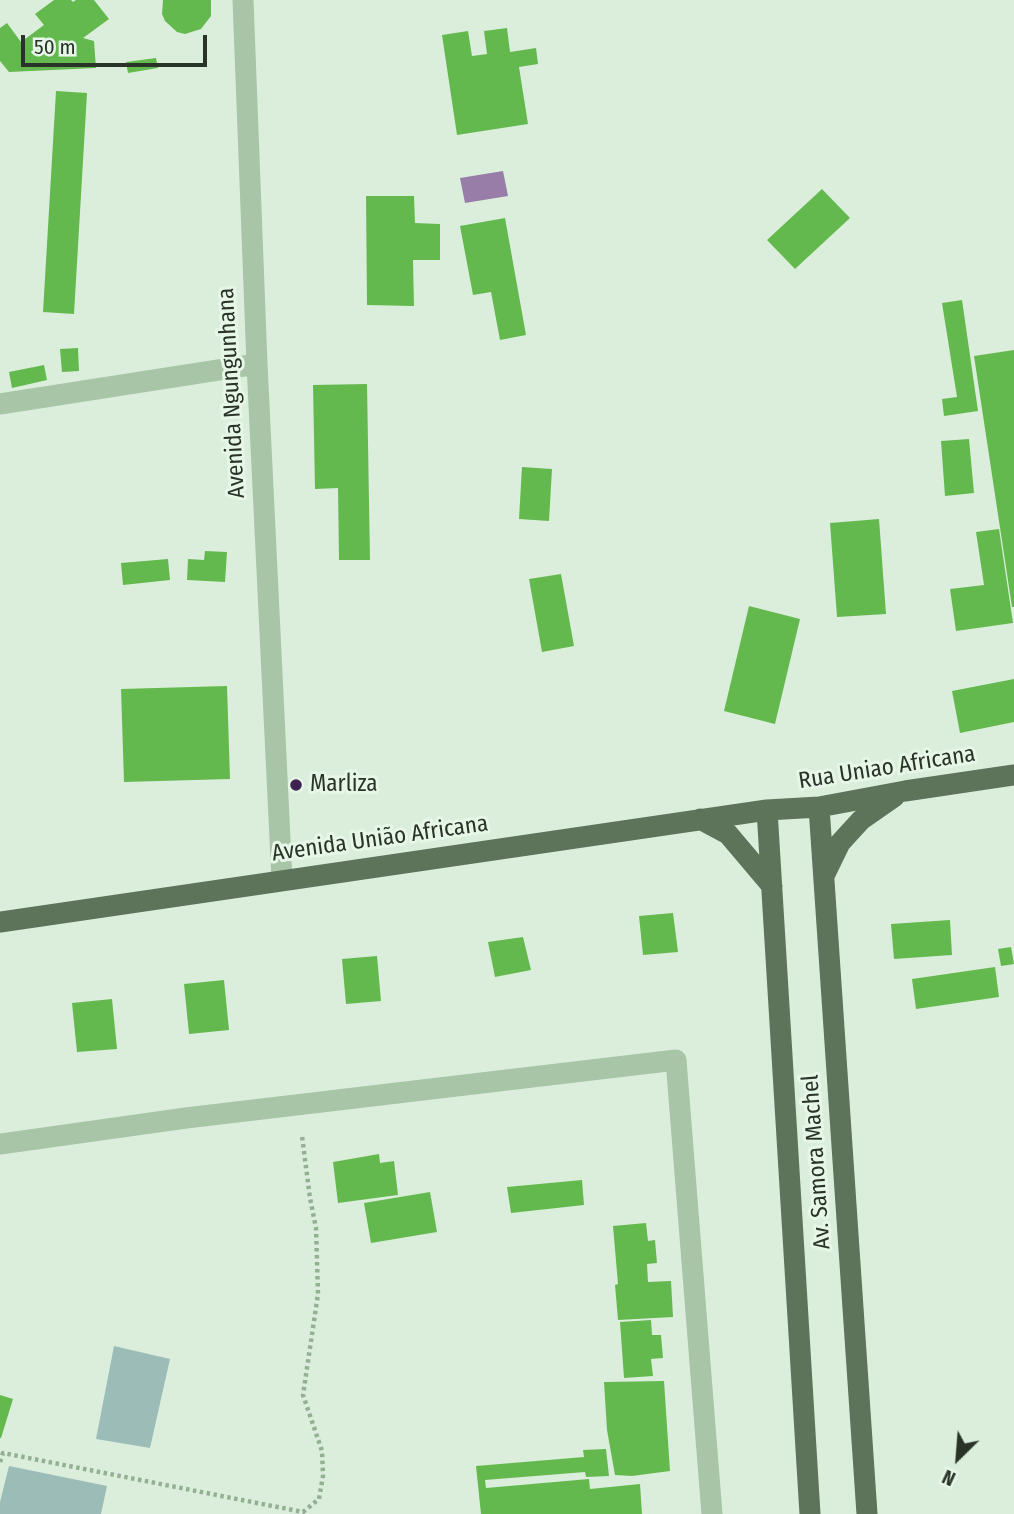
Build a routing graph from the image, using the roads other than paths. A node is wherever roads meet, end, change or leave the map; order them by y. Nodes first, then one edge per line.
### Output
1 (243, 0) edge
2 (257, 364) junction
3 (0, 404) edge
4 (1014, 775) edge
5 (905, 791) junction
6 (819, 807) junction
7 (767, 810) junction
8 (700, 819) junction
9 (824, 877) junction
10 (282, 880) junction
11 (772, 886) junction
12 (0, 922) edge
13 (0, 1144) edge
14 (712, 1514) edge
15 (810, 1514) edge
16 (867, 1514) edge

1 - 2 street, Avenida Ngungunhana
2 - 3 street
2 - 10 street, Avenida Ngungunhana
4 - 5 main road, Rua Uniao Africana
5 - 6 main road, Rua Uniao Africana
5 - 9 main road
6 - 7 main road, Rua Uniao Africana
6 - 9 main road, Av. Samora Machel
7 - 8 main road, Avenida União Africana
7 - 11 main road, Av. Samora Machel
8 - 10 main road, Avenida União Africana
8 - 11 main road
9 - 16 main road, Av. Samora Machel
10 - 12 main road, Avenida União Africana
11 - 15 main road, Av. Samora Machel
13 - 14 street

